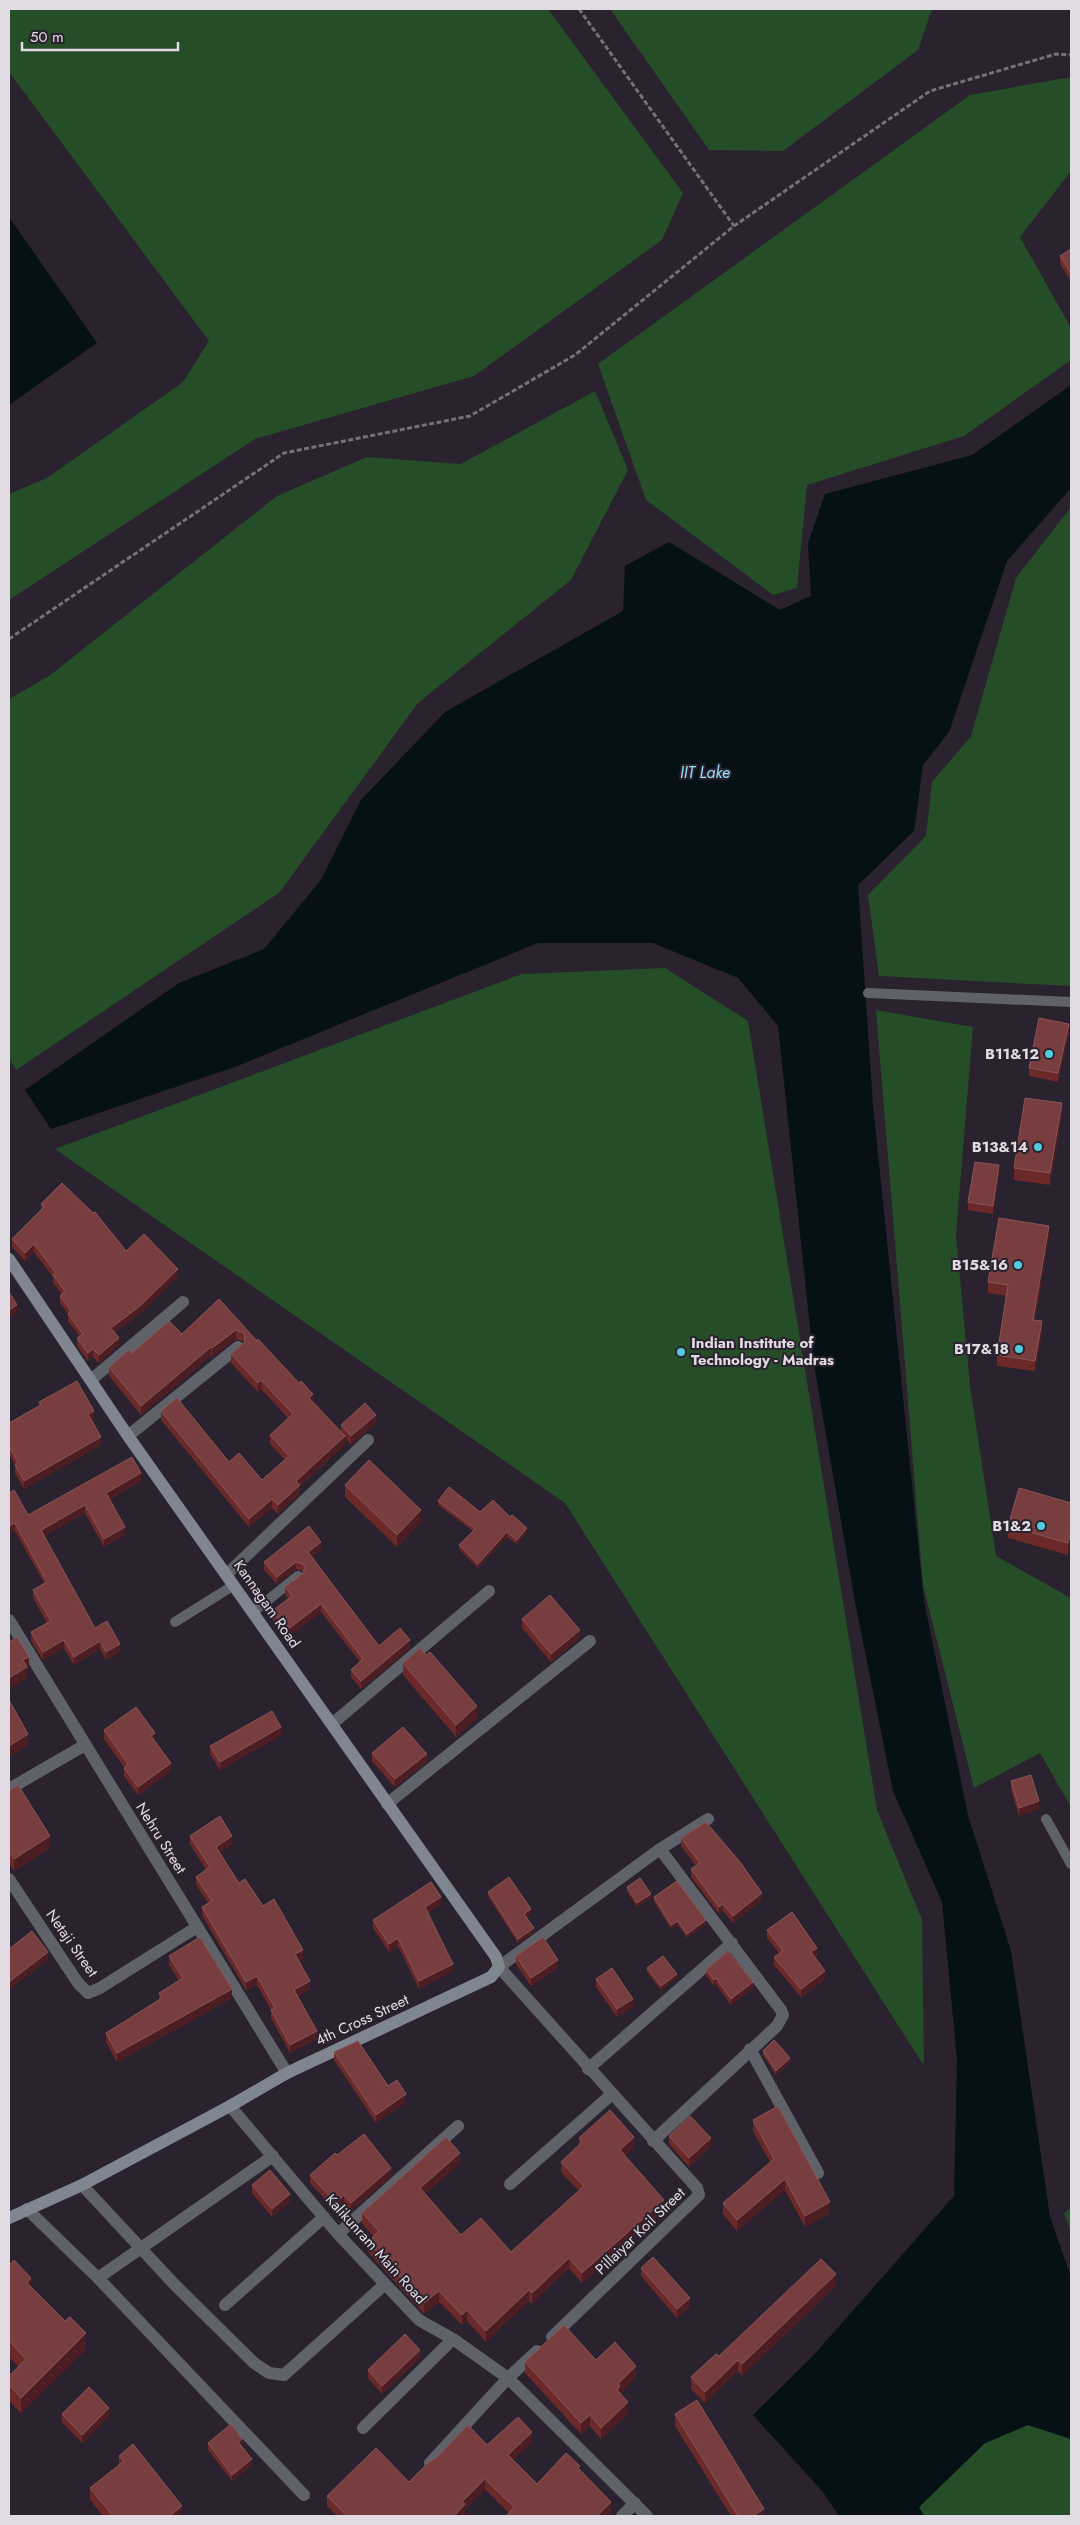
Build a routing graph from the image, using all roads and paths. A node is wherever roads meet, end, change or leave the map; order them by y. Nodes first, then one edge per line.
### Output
1 (579, 9) edge
2 (1071, 55) edge
3 (734, 226) junction
4 (9, 639) edge
5 (868, 993) dead end
6 (1071, 1002) edge
7 (9, 1259) edge
8 (182, 1302) dead end
9 (238, 1347) edge
10 (91, 1380) junction
11 (128, 1436) junction
12 (368, 1440) dead end
13 (226, 1574) junction
14 (298, 1576) edge
15 (234, 1585) junction
16 (489, 1591) dead end
17 (253, 1612) junction
18 (9, 1620) edge
19 (175, 1622) dead end
20 (590, 1641) dead end
21 (332, 1724) junction
22 (85, 1745) junction
23 (9, 1789) edge
24 (387, 1804) junction
25 (708, 1819) dead end
26 (1046, 1819) dead end
27 (660, 1849) junction
28 (1071, 1864) edge
29 (9, 1879) edge
30 (197, 1928) junction
31 (732, 1943) junction
32 (499, 1967) junction
33 (750, 2049) junction
34 (588, 2069) junction
35 (287, 2073) junction
36 (612, 2094) junction
37 (230, 2106) junction
38 (458, 2126) dead end
39 (653, 2141) junction
40 (273, 2156) junction
41 (818, 2173) dead end
42 (510, 2184) dead end
43 (82, 2185) junction
44 (27, 2209) junction
45 (324, 2217) junction
46 (9, 2218) edge
47 (338, 2234) junction
48 (140, 2248) junction
49 (98, 2278) junction
50 (384, 2285) junction
51 (225, 2305) dead end
52 (453, 2339) junction
53 (508, 2378) junction
54 (363, 2428) dead end
55 (430, 2463) edge
56 (304, 2495) dead end
57 (634, 2503) junction
58 (622, 2516) edge
59 (647, 2516) edge

1 - 3 path
2 - 3 path
3 - 4 path
5 - 6 lane
7 - 10 street, Kannagam Road
8 - 10 street
9 - 11 street
10 - 11 street, Kannagam Road
11 - 13 street, Kannagam Road
12 - 13 street
13 - 15 street, Kannagam Road
14 - 17 lane
15 - 17 street, Kannagam Road
15 - 19 lane
16 - 21 street
17 - 21 street, Kannagam Road
18 - 22 street, Nehru Street
20 - 24 street
21 - 24 street, Kannagam Road
22 - 23 street
22 - 30 street, Nehru Street
24 - 32 street, Kannagam Road
25 - 27 street, 4th Cross Street
26 - 28 lane
27 - 31 street
27 - 32 street, 4th Cross Street
29 - 30 street, Netaji Street
30 - 35 street, Nehru Street
31 - 33 street
31 - 34 street
32 - 34 street, Pillaiyar Koil Street
32 - 35 street, 4th Cross Street
33 - 39 street
33 - 41 street
34 - 36 street, Pillaiyar Koil Street
35 - 37 street, 4th Cross Street
36 - 39 street, Pillaiyar Koil Street
36 - 42 street
37 - 40 street, Kalikunram Main Road
37 - 43 street, 4th Cross Street
38 - 47 street
39 - 53 street, Pillaiyar Koil Street
40 - 45 street, Kalikunram Main Road
40 - 48 street
43 - 44 street, 4th Cross Street
43 - 48 street
44 - 46 street, 4th Cross Street
44 - 49 street
45 - 47 street, Kalikunram Main Road
45 - 51 street
47 - 50 street, Kalikunram Main Road
48 - 49 street
48 - 50 street
49 - 56 street
50 - 52 street, Kalikunram Main Road
52 - 53 street, Kalikunram Main Road
52 - 54 street
53 - 55 street, Pillaiyar Koil Street
53 - 57 street, Kalikunram Main Road
57 - 58 street
57 - 59 street, Kalikunram Main Road

